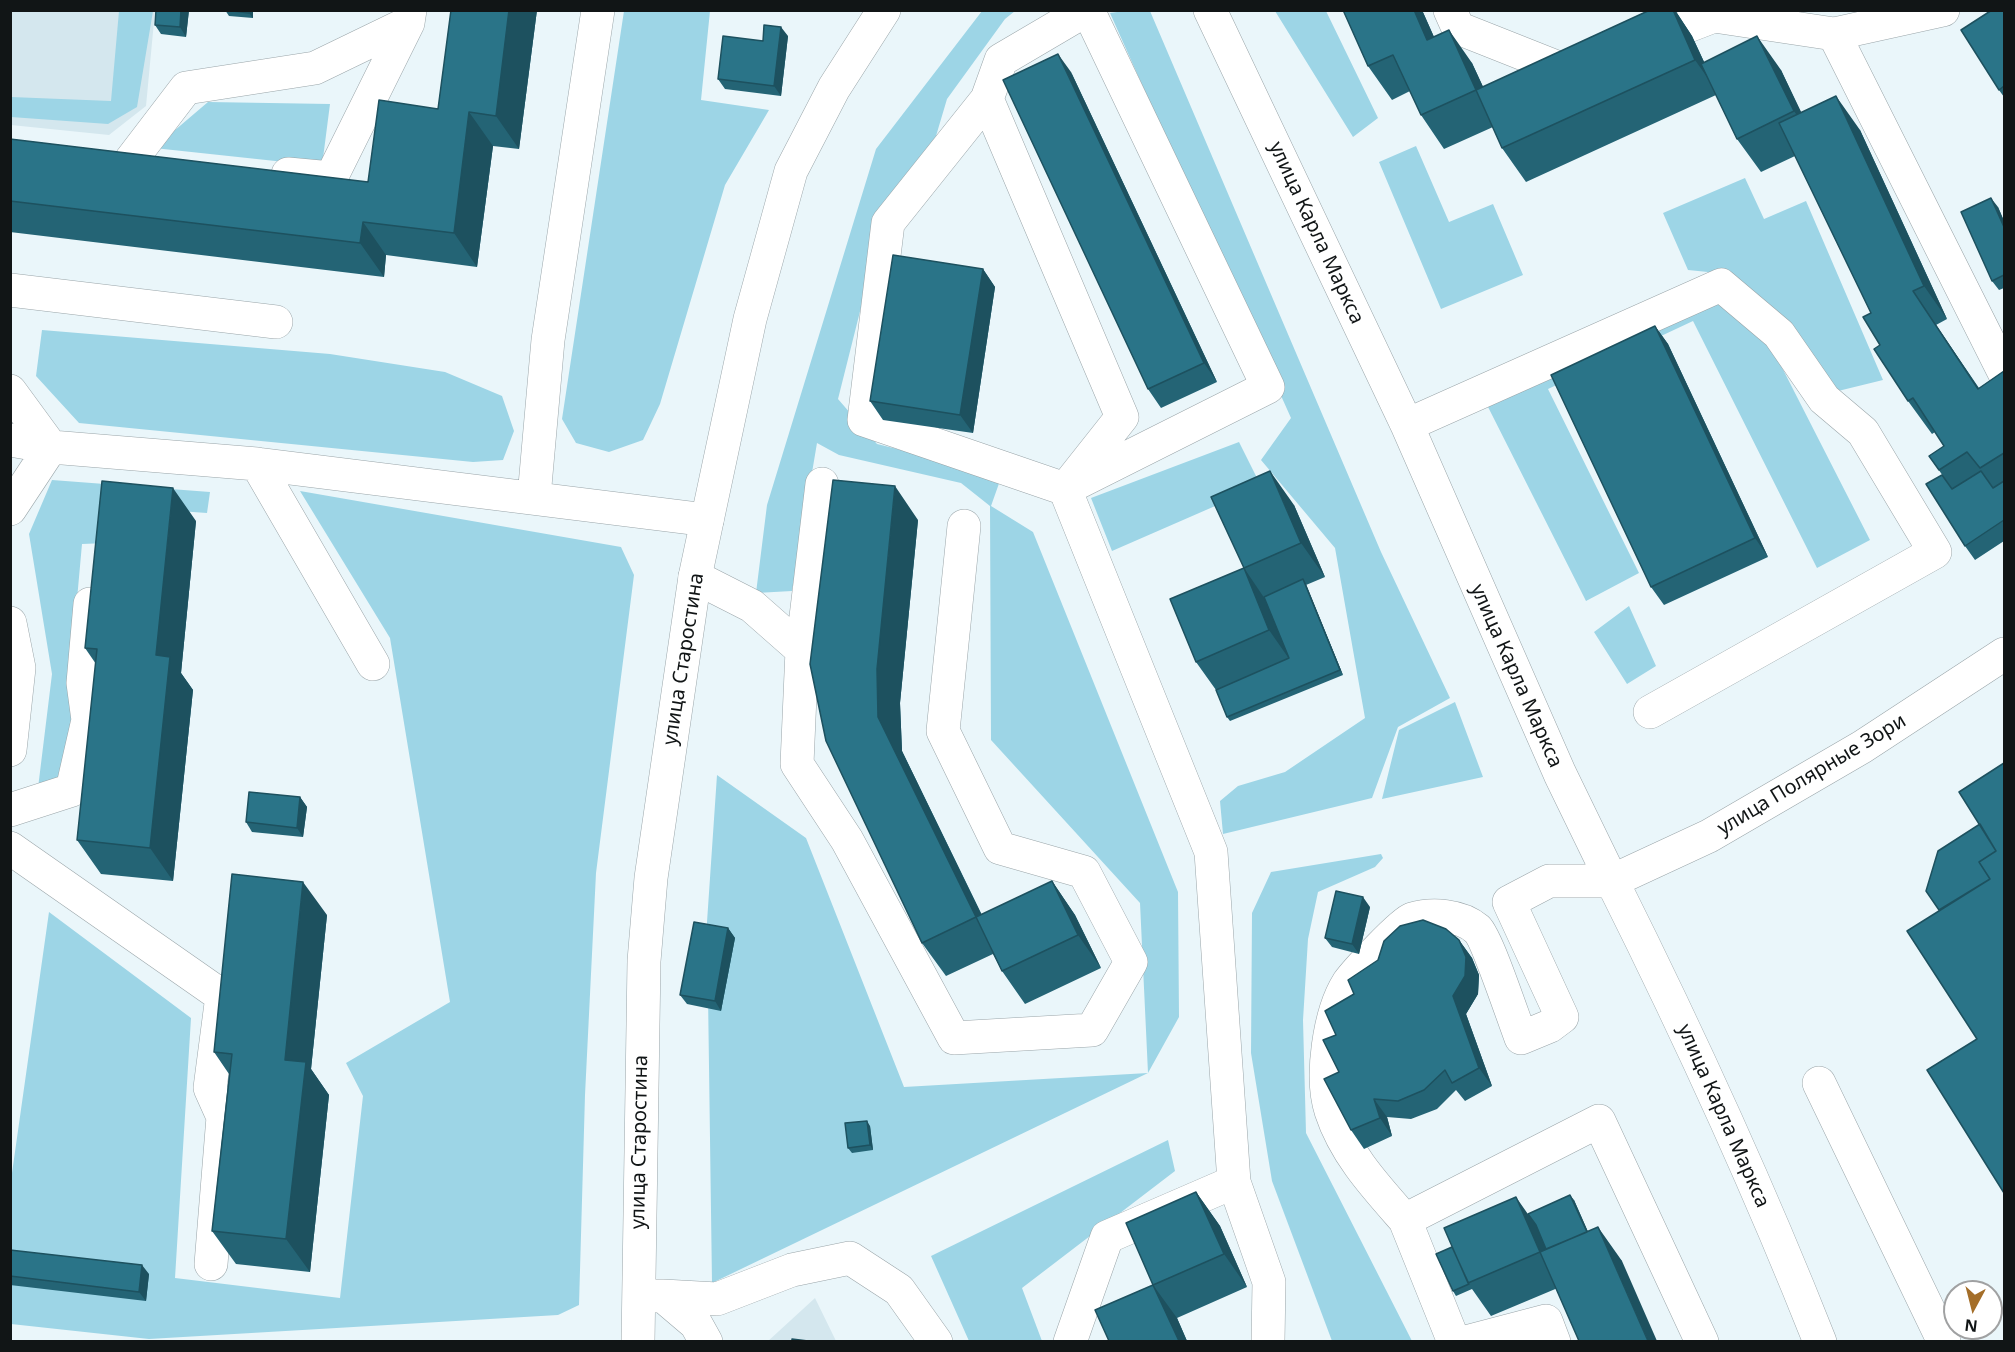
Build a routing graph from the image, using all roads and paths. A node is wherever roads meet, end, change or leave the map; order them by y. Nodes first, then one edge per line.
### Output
1 (598, 10) edge
2 (884, 10) edge
3 (1087, 10) edge
4 (1210, 10) edge
5 (1450, 10) edge
6 (1943, 10) edge
7 (409, 17) edge
8 (1834, 34) junction
9 (987, 99) junction
10 (98, 155) edge
11 (131, 160) junction
12 (170, 163) edge
13 (262, 172) edge
14 (10, 290) edge
15 (276, 322) dead end
16 (2004, 372) edge
17 (10, 391) edge
18 (1407, 425) junction
19 (10, 440) edge
20 (51, 447) junction
21 (257, 464) junction
22 (822, 484) dead end
23 (1065, 489) junction
24 (534, 498) junction
25 (10, 509) edge
26 (707, 520) junction
27 (964, 526) dead end
28 (94, 569) edge
29 (695, 577) junction
30 (10, 623) edge
31 (802, 650) junction
32 (2004, 654) edge
33 (373, 664) dead end
34 (1650, 712) dead end
35 (10, 750) edge
36 (10, 810) edge
37 (10, 848) edge
38 (1612, 881) junction
39 (1819, 1083) dead end
40 (1234, 1182) junction
41 (1405, 1220) junction
42 (211, 1264) dead end
43 (651, 1297) junction
44 (638, 1341) edge
45 (706, 1341) edge
46 (936, 1341) edge
47 (1070, 1341) edge
48 (1268, 1341) edge
49 (1454, 1341) edge
50 (1466, 1341) edge
51 (1554, 1341) edge
52 (1702, 1341) edge
53 (1820, 1341) edge
54 (1944, 1341) edge

1 - 24 main road
2 - 26 main road, улица Старостина
3 - 9 main road
3 - 23 main road
4 - 18 main road, улица Карла Маркса
5 - 8 main road
6 - 8 main road
7 - 11 main road
7 - 13 main road
8 - 16 main road
9 - 23 main road
9 - 23 main road
10 - 11 main road
11 - 12 main road
14 - 15 main road
17 - 20 main road
18 - 34 main road
18 - 38 main road, улица Карла Маркса
19 - 20 main road
20 - 21 main road
20 - 25 main road
21 - 24 main road
21 - 33 main road
22 - 31 main road
23 - 40 main road
24 - 26 main road
26 - 29 main road, улица Старостина
27 - 31 main road
28 - 36 main road
29 - 31 main road
29 - 43 main road, улица Старостина
30 - 35 main road
32 - 38 main road, улица Полярные Зори
37 - 42 main road
38 - 41 main road
38 - 53 main road, улица Карла Маркса
39 - 54 main road
40 - 47 main road
40 - 48 main road
41 - 49 main road
41 - 52 main road
43 - 44 main road, улица Старостина
43 - 45 main road
43 - 46 main road
50 - 51 main road

